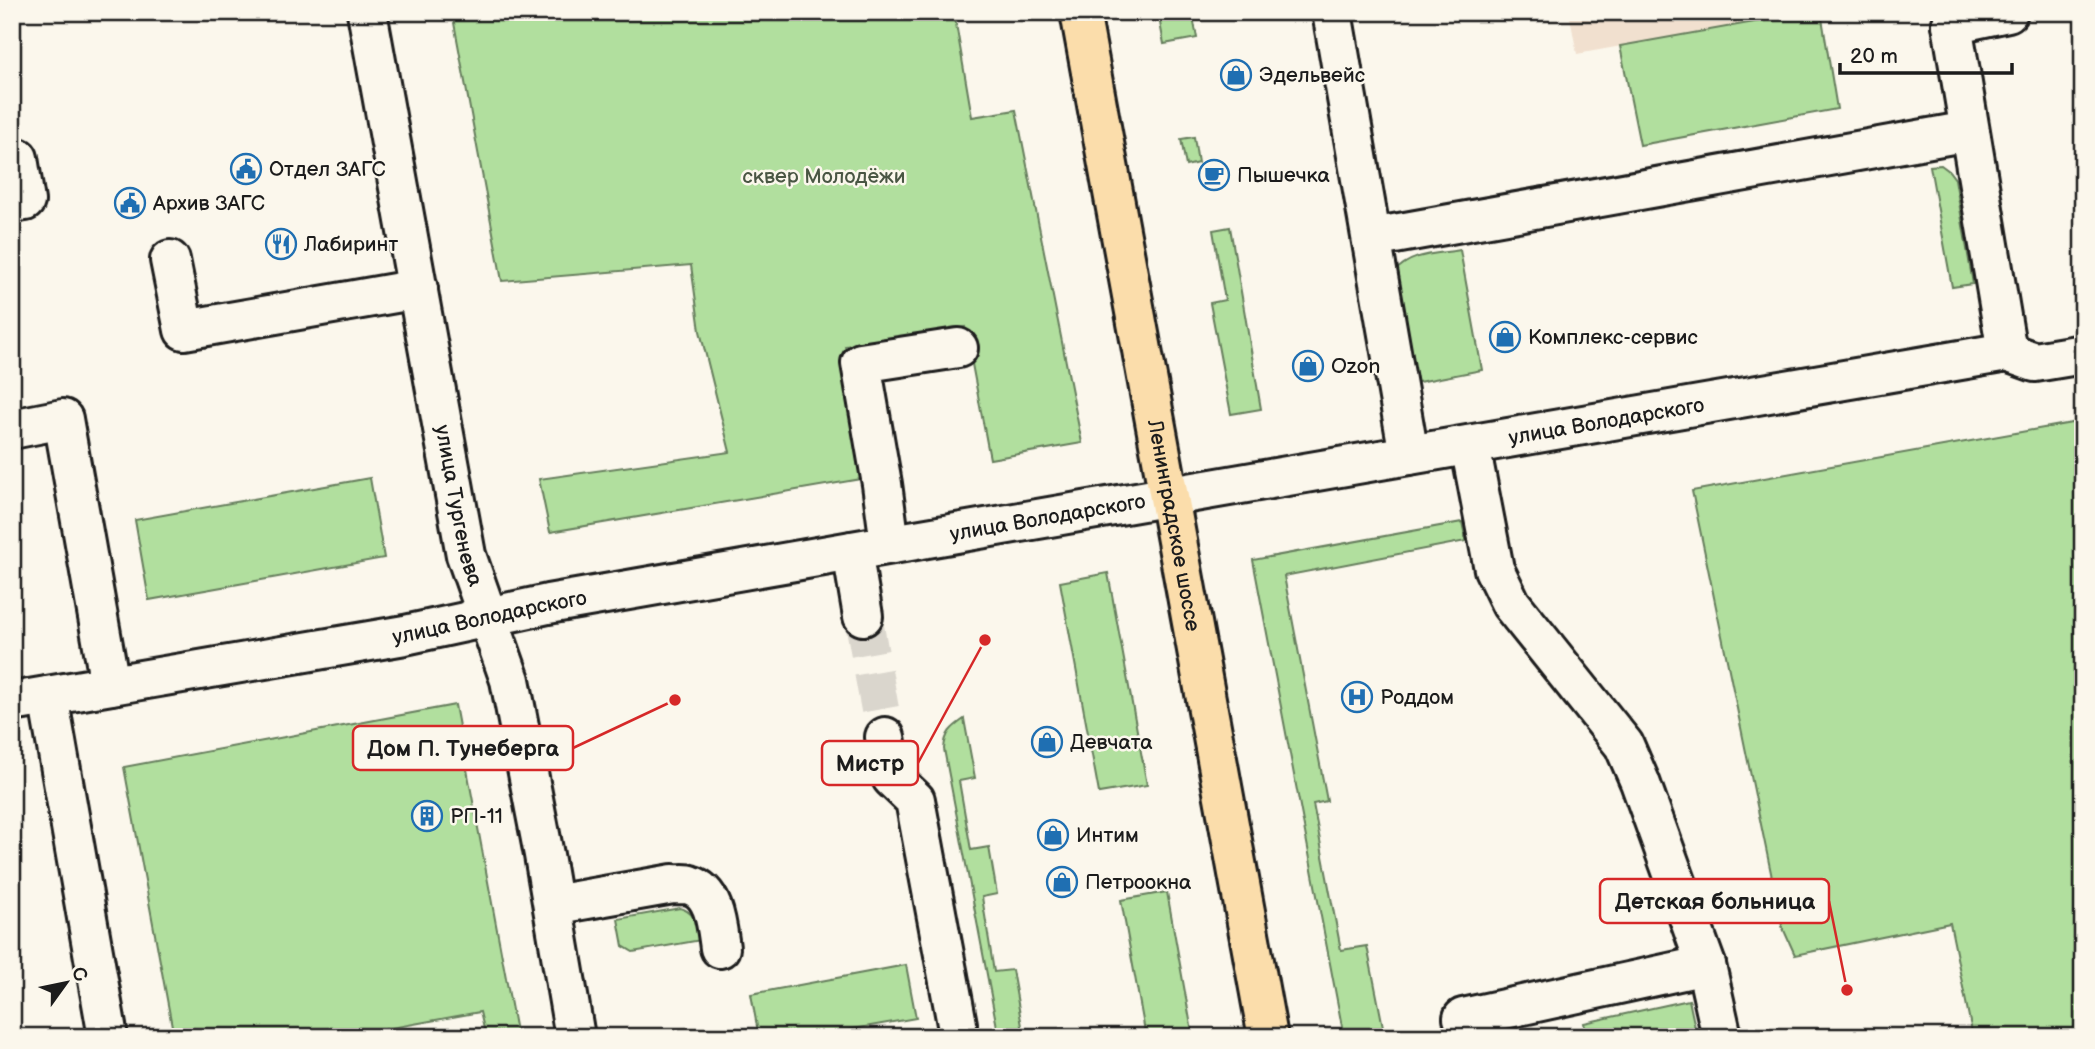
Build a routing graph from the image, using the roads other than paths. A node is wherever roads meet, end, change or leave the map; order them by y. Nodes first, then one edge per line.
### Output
1 (367, 12) edge
2 (1080, 12) edge
3 (1332, 12) edge
4 (2008, 12) edge
5 (1954, 18) edge
6 (1969, 131) junction
7 (12, 159) edge
8 (12, 203) edge
9 (1372, 238) junction
10 (170, 260) dead end
11 (418, 289) junction
12 (958, 348) dead end
13 (2007, 352) junction
14 (2083, 354) edge
15 (12, 429) edge
16 (1471, 445) junction
17 (1409, 455) junction
18 (1169, 496) junction
19 (890, 544) junction
20 (852, 551) junction
21 (863, 616) tunnel mouth
22 (488, 619) junction
23 (110, 685) junction
24 (30, 699) edge
25 (885, 737) tunnel mouth
26 (553, 905) junction
27 (720, 948) dead end
28 (1706, 965) junction
29 (1463, 1018) dead end
30 (957, 1024) dead end
31 (108, 1037) edge
32 (575, 1037) edge
33 (1268, 1037) edge
34 (1722, 1037) edge

1 - 11 street, улица Тургенева
2 - 18 main road, Ленинградское шоссе
3 - 9 street
4 - 5 street
5 - 6 street
6 - 9 street
6 - 13 street
7 - 8 street
9 - 17 street
10 - 11 street
11 - 22 street, улица Тургенева
12 - 19 street
13 - 14 street, улица Володарского
13 - 16 street, улица Володарского
15 - 23 street
16 - 17 street, улица Володарского
16 - 28 street
17 - 18 street, улица Володарского
18 - 19 street, улица Володарского
18 - 33 main road, Ленинградское шоссе
19 - 20 street, улица Володарского
20 - 21 street
20 - 22 street, улица Володарского
22 - 23 street, улица Володарского
22 - 26 street, улица Тургенева
23 - 24 street, улица Володарского
24 - 31 street
25 - 30 street
26 - 27 street
26 - 32 street, улица Тургенева
28 - 29 street
28 - 34 street

